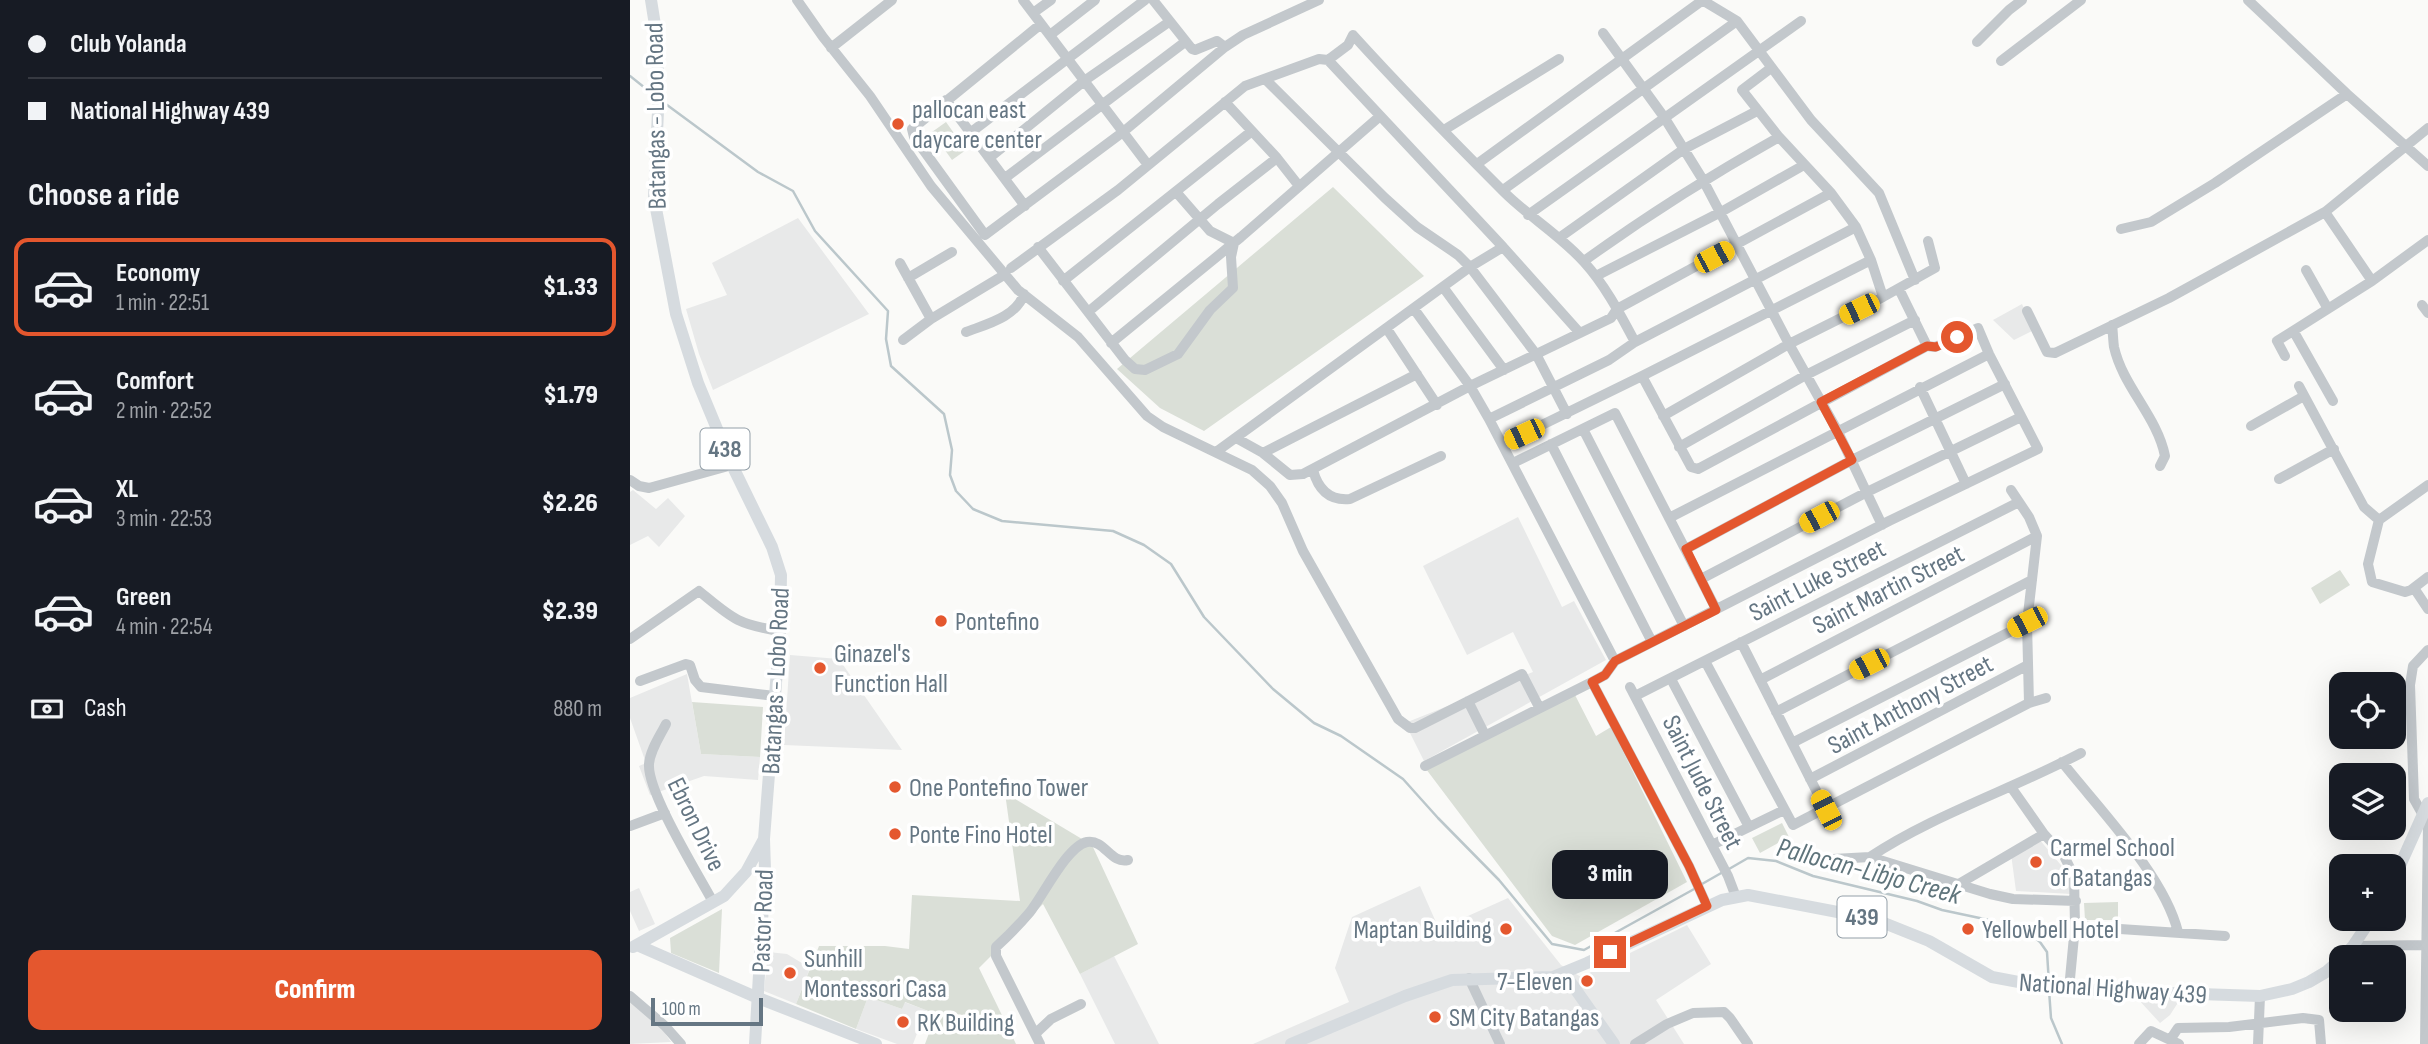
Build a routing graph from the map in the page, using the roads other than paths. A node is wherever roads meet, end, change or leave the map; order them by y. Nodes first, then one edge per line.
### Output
1 (651, 0) edge
2 (797, 0) edge
3 (892, 0) edge
4 (1023, 0) edge
5 (1051, 0) edge
6 (1095, 0) edge
7 (1145, 0) edge
8 (1153, 0) edge
9 (1320, 0) edge
10 (1702, 0) edge
11 (2022, 0) edge
12 (2081, 0) edge
13 (2248, 0) edge
14 (1033, 13) junction
15 (1737, 21) junction
16 (1801, 21) dead end
17 (1169, 22) junction
18 (1041, 24) junction
19 (1602, 33) dead end
20 (1050, 35) junction
21 (1185, 41) junction
22 (1977, 42) dead end
23 (1225, 47) junction
24 (831, 48) junction
25 (1758, 50) junction
26 (1067, 58) junction
27 (1328, 60) junction
28 (1559, 60) dead end
29 (1622, 60) junction
30 (2001, 61) dead end
31 (1772, 68) junction
32 (1265, 79) junction
33 (1084, 81) junction
34 (1643, 88) junction
35 (2347, 94) junction
36 (946, 100) junction
37 (1225, 102) junction
38 (1102, 104) junction
39 (1757, 111) junction
40 (1379, 117) junction
41 (1664, 117) junction
42 (2428, 128) edge
43 (1444, 130) junction
44 (1252, 131) junction
45 (1123, 132) junction
46 (971, 133) junction
47 (1779, 137) junction
48 (2407, 148) junction
49 (1684, 149) junction
50 (1339, 151) junction
51 (989, 158) junction
52 (1277, 158) junction
53 (1477, 164) junction
54 (1148, 165) junction
55 (1804, 165) junction
56 (2428, 166) edge
57 (1005, 178) junction
58 (1703, 180) junction
59 (1299, 186) junction
60 (1503, 190) junction
61 (1177, 193) junction
62 (1831, 193) junction
63 (1025, 206) junction
64 (1721, 212) junction
65 (2325, 212) junction
66 (1528, 215) junction
67 (1198, 221) junction
68 (1856, 227) junction
69 (2121, 229) dead end
70 (1559, 238) junction
71 (2428, 240) edge
72 (1928, 241) dead end
73 (1234, 243) junction
74 (1738, 244) junction
75 (1038, 247) junction
76 (1503, 247) junction
77 (951, 252) dead end
78 (1871, 260) junction
79 (1584, 261) junction
80 (900, 263) dead end
81 (1470, 267) junction
82 (2306, 270) dead end
83 (1008, 271) junction
84 (1596, 276) junction
85 (908, 278) junction
86 (1756, 279) junction
87 (1915, 279) junction
88 (1063, 281) junction
89 (2372, 281) junction
90 (1443, 287) junction
91 (1899, 289) junction
92 (1024, 295) junction
93 (1883, 297) junction
94 (1414, 309) junction
95 (1617, 309) junction
96 (2328, 309) junction
97 (1771, 310) junction
98 (2027, 311) dead end
99 (1088, 312) junction
100 (931, 319) junction
101 (1915, 320) junction
102 (2112, 325) junction
103 (1387, 328) junction
104 (966, 332) dead end
105 (1579, 332) junction
106 (2294, 332) junction
107 (903, 340) dead end
108 (1635, 342) junction
109 (1111, 343) junction
110 (1788, 344) junction
111 (1927, 346) junction
112 (1536, 354) junction
113 (1989, 354) junction
114 (2285, 356) dead end
115 (1504, 370) junction
116 (1417, 374) junction
117 (1806, 375) junction
118 (1642, 376) junction
119 (2005, 384) junction
120 (1470, 386) junction
121 (2299, 386) dead end
122 (1552, 387) junction
123 (1920, 387) junction
124 (2304, 396) junction
125 (2333, 401) dead end
126 (1821, 402) junction
127 (1437, 405) junction
128 (1567, 414) junction
129 (1663, 416) junction
130 (2021, 416) junction
131 (1489, 419) junction
132 (1936, 419) junction
133 (2251, 426) dead end
134 (1583, 429) junction
135 (1837, 430) junction
136 (1236, 438) junction
137 (1503, 444) junction
138 (1551, 444) junction
139 (1679, 447) junction
140 (2334, 449) junction
141 (1951, 450) junction
142 (1216, 452) junction
143 (1263, 453) junction
144 (1441, 456) dead end
145 (1852, 460) junction
146 (1513, 463) junction
147 (733, 465) junction
148 (2160, 466) dead end
149 (1313, 470) junction
150 (2279, 479) dead end
151 (630, 480) edge
152 (1966, 484) junction
153 (2428, 485) edge
154 (2011, 490) dead end
155 (1867, 492) junction
156 (2019, 502) junction
157 (1669, 518) junction
158 (2379, 520) junction
159 (1882, 525) junction
160 (2037, 536) junction
161 (1686, 549) junction
162 (2428, 577) edge
163 (1701, 579) junction
164 (2032, 580) junction
165 (2414, 588) junction
166 (2428, 609) edge
167 (1716, 610) junction
168 (2027, 622) junction
169 (1684, 626) junction
170 (780, 631) junction
171 (631, 636) edge
172 (1652, 642) junction
173 (1741, 642) junction
174 (2428, 650) edge
175 (1615, 661) junction
176 (1705, 661) junction
177 (2028, 665) junction
178 (1671, 679) junction
179 (1760, 680) junction
180 (640, 681) dead end
181 (1592, 682) junction
182 (1633, 692) joint
183 (775, 696) junction
184 (2046, 698) dead end
185 (1468, 701) junction
186 (2029, 703) junction
187 (1539, 707) junction
188 (1776, 712) junction
189 (666, 724) dead end
190 (1485, 735) junction
191 (1791, 743) junction
192 (2081, 752) dead end
193 (2062, 762) junction
194 (1425, 766) dead end
195 (1810, 779) junction
196 (2011, 787) junction
197 (1784, 810) junction
198 (1826, 810) junction
199 (665, 813) junction
200 (2427, 817) edge
201 (630, 826) edge
202 (1749, 827) junction
203 (2044, 834) junction
204 (764, 839) junction
205 (1712, 845) junction
206 (2406, 856) edge
207 (1870, 857) junction
208 (2428, 858) edge
209 (1833, 859) dead end
210 (1128, 860) dead end
211 (1957, 885) junction
212 (2428, 895) edge
213 (1736, 897) junction
214 (2076, 901) junction
215 (713, 902) junction
216 (1707, 906) junction
217 (2075, 926) junction
218 (2178, 932) junction
219 (2225, 936) dead end
220 (2406, 945) edge
221 (2426, 945) junction
222 (633, 946) edge
223 (2427, 964) edge
224 (2329, 969) edge
225 (1564, 973) junction
226 (1469, 978) junction
227 (2065, 988) junction
228 (630, 996) edge
229 (2260, 996) junction
230 (758, 998) junction
231 (1081, 1004) dead end
232 (2260, 1022) junction
233 (1035, 1034) junction
234 (844, 1038) edge
235 (2426, 1039) edge
236 (2174, 1042) edge
237 (681, 1044) edge
238 (755, 1044) edge
239 (876, 1044) edge
240 (1040, 1044) edge
241 (1291, 1044) edge
242 (1500, 1044) edge
243 (1614, 1044) edge
244 (1635, 1044) edge
245 (1748, 1044) edge
246 (2139, 1044) edge
247 (2258, 1044) edge
248 (2321, 1044) edge

1 - 147 main road, Batangas - Lobo Road / 438
2 - 24 street
3 - 24 street
4 - 14 street
5 - 14 street
6 - 20 street
7 - 26 street
8 - 17 street
9 - 23 street
10 - 15 street
10 - 29 street
11 - 22 street
12 - 30 street
13 - 35 street
14 - 18 street
15 - 25 street
15 - 34 street
16 - 25 street
17 - 21 street
17 - 33 street
18 - 20 street
18 - 36 street
19 - 29 street
20 - 26 street
21 - 23 street
21 - 38 street
23 - 45 street
24 - 83 street
25 - 31 street
25 - 41 street
26 - 33 street
26 - 46 street
27 - 32 street
27 - 40 street
27 - 43 street
28 - 43 street
29 - 34 street
29 - 53 street
31 - 39 street
31 - 87 street
32 - 37 street
32 - 50 street
33 - 38 street
33 - 51 street
34 - 41 street
34 - 60 street
35 - 48 street
35 - 69 street
36 - 46 street
36 - 63 street
37 - 44 street
37 - 54 street
38 - 45 street
38 - 57 street
39 - 47 street
39 - 49 street
40 - 50 street
40 - 76 street
41 - 49 street
41 - 66 street
42 - 48 street
43 - 53 street
44 - 52 street
44 - 61 street
45 - 54 street
45 - 63 street
46 - 51 street
47 - 55 street
47 - 58 street
48 - 56 street
48 - 65 street
49 - 58 street
49 - 70 street
50 - 59 street
50 - 81 street
51 - 57 street
52 - 59 street
52 - 67 street
53 - 60 street
54 - 75 street
55 - 62 street
55 - 64 street
57 - 63 street
58 - 64 street
58 - 79 street
59 - 73 street
60 - 66 street
61 - 67 street
61 - 88 street
62 - 68 street
62 - 74 street
64 - 74 street
64 - 84 street
65 - 89 street
65 - 102 street
66 - 70 street
67 - 73 street
67 - 99 street
68 - 78 street
68 - 86 street
70 - 79 street
71 - 89 street
72 - 87 street
73 - 109 street
73 - 109 street
74 - 86 street
74 - 95 street
75 - 83 street
75 - 88 street
76 - 81 street
76 - 105 street
77 - 85 street
78 - 93 street
78 - 97 street
79 - 84 street
80 - 85 street
81 - 90 street
81 - 112 street
82 - 96 street
83 - 92 street
83 - 100 street
84 - 95 street
85 - 100 street
86 - 97 street
86 - 108 street
87 - 91 street
88 - 99 street
89 - 96 street
90 - 94 street
90 - 115 street
91 - 93 street
91 - 101 street
92 - 104 street
92 - 142 street
93 - 110 street
94 - 103 street
94 - 120 street
95 - 105 street
95 - 108 street
96 - 106 street
97 - 110 street
97 - 118 street
98 - 102 street
99 - 109 street
100 - 107 street
101 - 111 street
101 - 117 street
102 - 148 street
103 - 116 street
103 - 136 street
105 - 112 street
106 - 114 street
106 - 125 street
108 - 122 street
110 - 117 street
110 - 129 street
111 - 113 street
111 - 126 street
112 - 115 street
112 - 122 street
113 - 119 street
113 - 123 street
115 - 120 street
116 - 127 street
116 - 143 street
117 - 126 street
117 - 139 street
118 - 128 street
118 - 129 street
119 - 130 street
119 - 132 street
120 - 127 street
120 - 131 street
121 - 124 street
122 - 128 street
122 - 131 street
123 - 132 street
123 - 135 street
124 - 133 street
124 - 140 street
126 - 135 street
126 - 139 street
127 - 149 street
128 - 137 street
129 - 139 street
130 - 141 street
130 - 152 street
131 - 137 street
132 - 141 street
132 - 145 street
134 - 138 street
134 - 157 street
134 - 169 street
135 - 145 street
135 - 157 street
136 - 142 street
136 - 143 street
137 - 146 street
138 - 146 street
138 - 172 street
140 - 150 street
140 - 158 street
141 - 152 street
141 - 155 street
142 - 185 street
143 - 149 street
144 - 149 street
145 - 155 street
145 - 161 street
146 - 175 street
147 - 151 street
147 - 170 main road, Batangas - Lobo Road / 438
152 - 159 street
153 - 158 street
154 - 156 street
155 - 159 street
155 - 163 street
156 - 160 street
156 - 173 street, Saint Luke Street
157 - 161 street
158 - 165 street
159 - 167 street
160 - 164 street
160 - 179 street, Saint Martin Street
161 - 163 street
162 - 165 street
163 - 167 street
164 - 168 street
164 - 188 street
165 - 166 street
167 - 169 street
168 - 177 street
168 - 191 street
169 - 172 street
170 - 171 street
170 - 183 main road, Batangas - Lobo Road / 438
172 - 175 street
173 - 176 street, Saint Luke Street
173 - 179 street
174 - 200 street
175 - 181 street
176 - 178 street, Saint Luke Street
176 - 197 street
177 - 186 street
177 - 195 street, Saint Anthony Street
178 - 182 street, Saint Luke Street
178 - 202 street
179 - 188 street
180 - 183 street
181 - 187 street
181 - 216 street
182 - 205 street, Saint Jude Street
183 - 204 main road, Batangas - Lobo Road / 438
184 - 186 street
185 - 187 street
185 - 190 street
186 - 198 street
187 - 190 street
188 - 191 street
189 - 199 street, Ebron Drive
190 - 194 street
191 - 195 street
192 - 193 street
193 - 196 street
193 - 218 street
195 - 198 street
196 - 203 street
196 - 207 street
197 - 198 street
197 - 202 street
199 - 201 street
199 - 215 street, Ebron Drive
200 - 206 main road
200 - 208 street
202 - 205 street
203 - 211 street
203 - 214 street
204 - 215 main road, 438
204 - 230 main road, Pastor Road
205 - 213 street, Saint Jude Street
207 - 209 street
207 - 211 street
208 - 212 street
210 - 233 street
211 - 214 street
212 - 221 street
213 - 216 main road, National Highway 439 / 439
213 - 227 main road, National Highway 439 / 439
214 - 217 street
215 - 222 main road, 438
216 - 225 main road, National Highway 439 / 439
217 - 218 street
217 - 227 street
218 - 219 street
220 - 221 street
221 - 223 street
222 - 230 main road
223 - 235 street
224 - 229 main road, National Highway 439 / 439
225 - 226 main road, National Highway 439 / 439
225 - 243 main road
226 - 241 main road, National Highway 439 / 439
226 - 242 street
227 - 229 main road, National Highway 439 / 439
228 - 237 street
229 - 232 street
230 - 234 main road
230 - 238 main road, Pastor Road
231 - 233 street
232 - 236 street
232 - 247 street
232 - 248 street
233 - 240 street
234 - 239 main road
236 - 246 street
244 - 245 street

